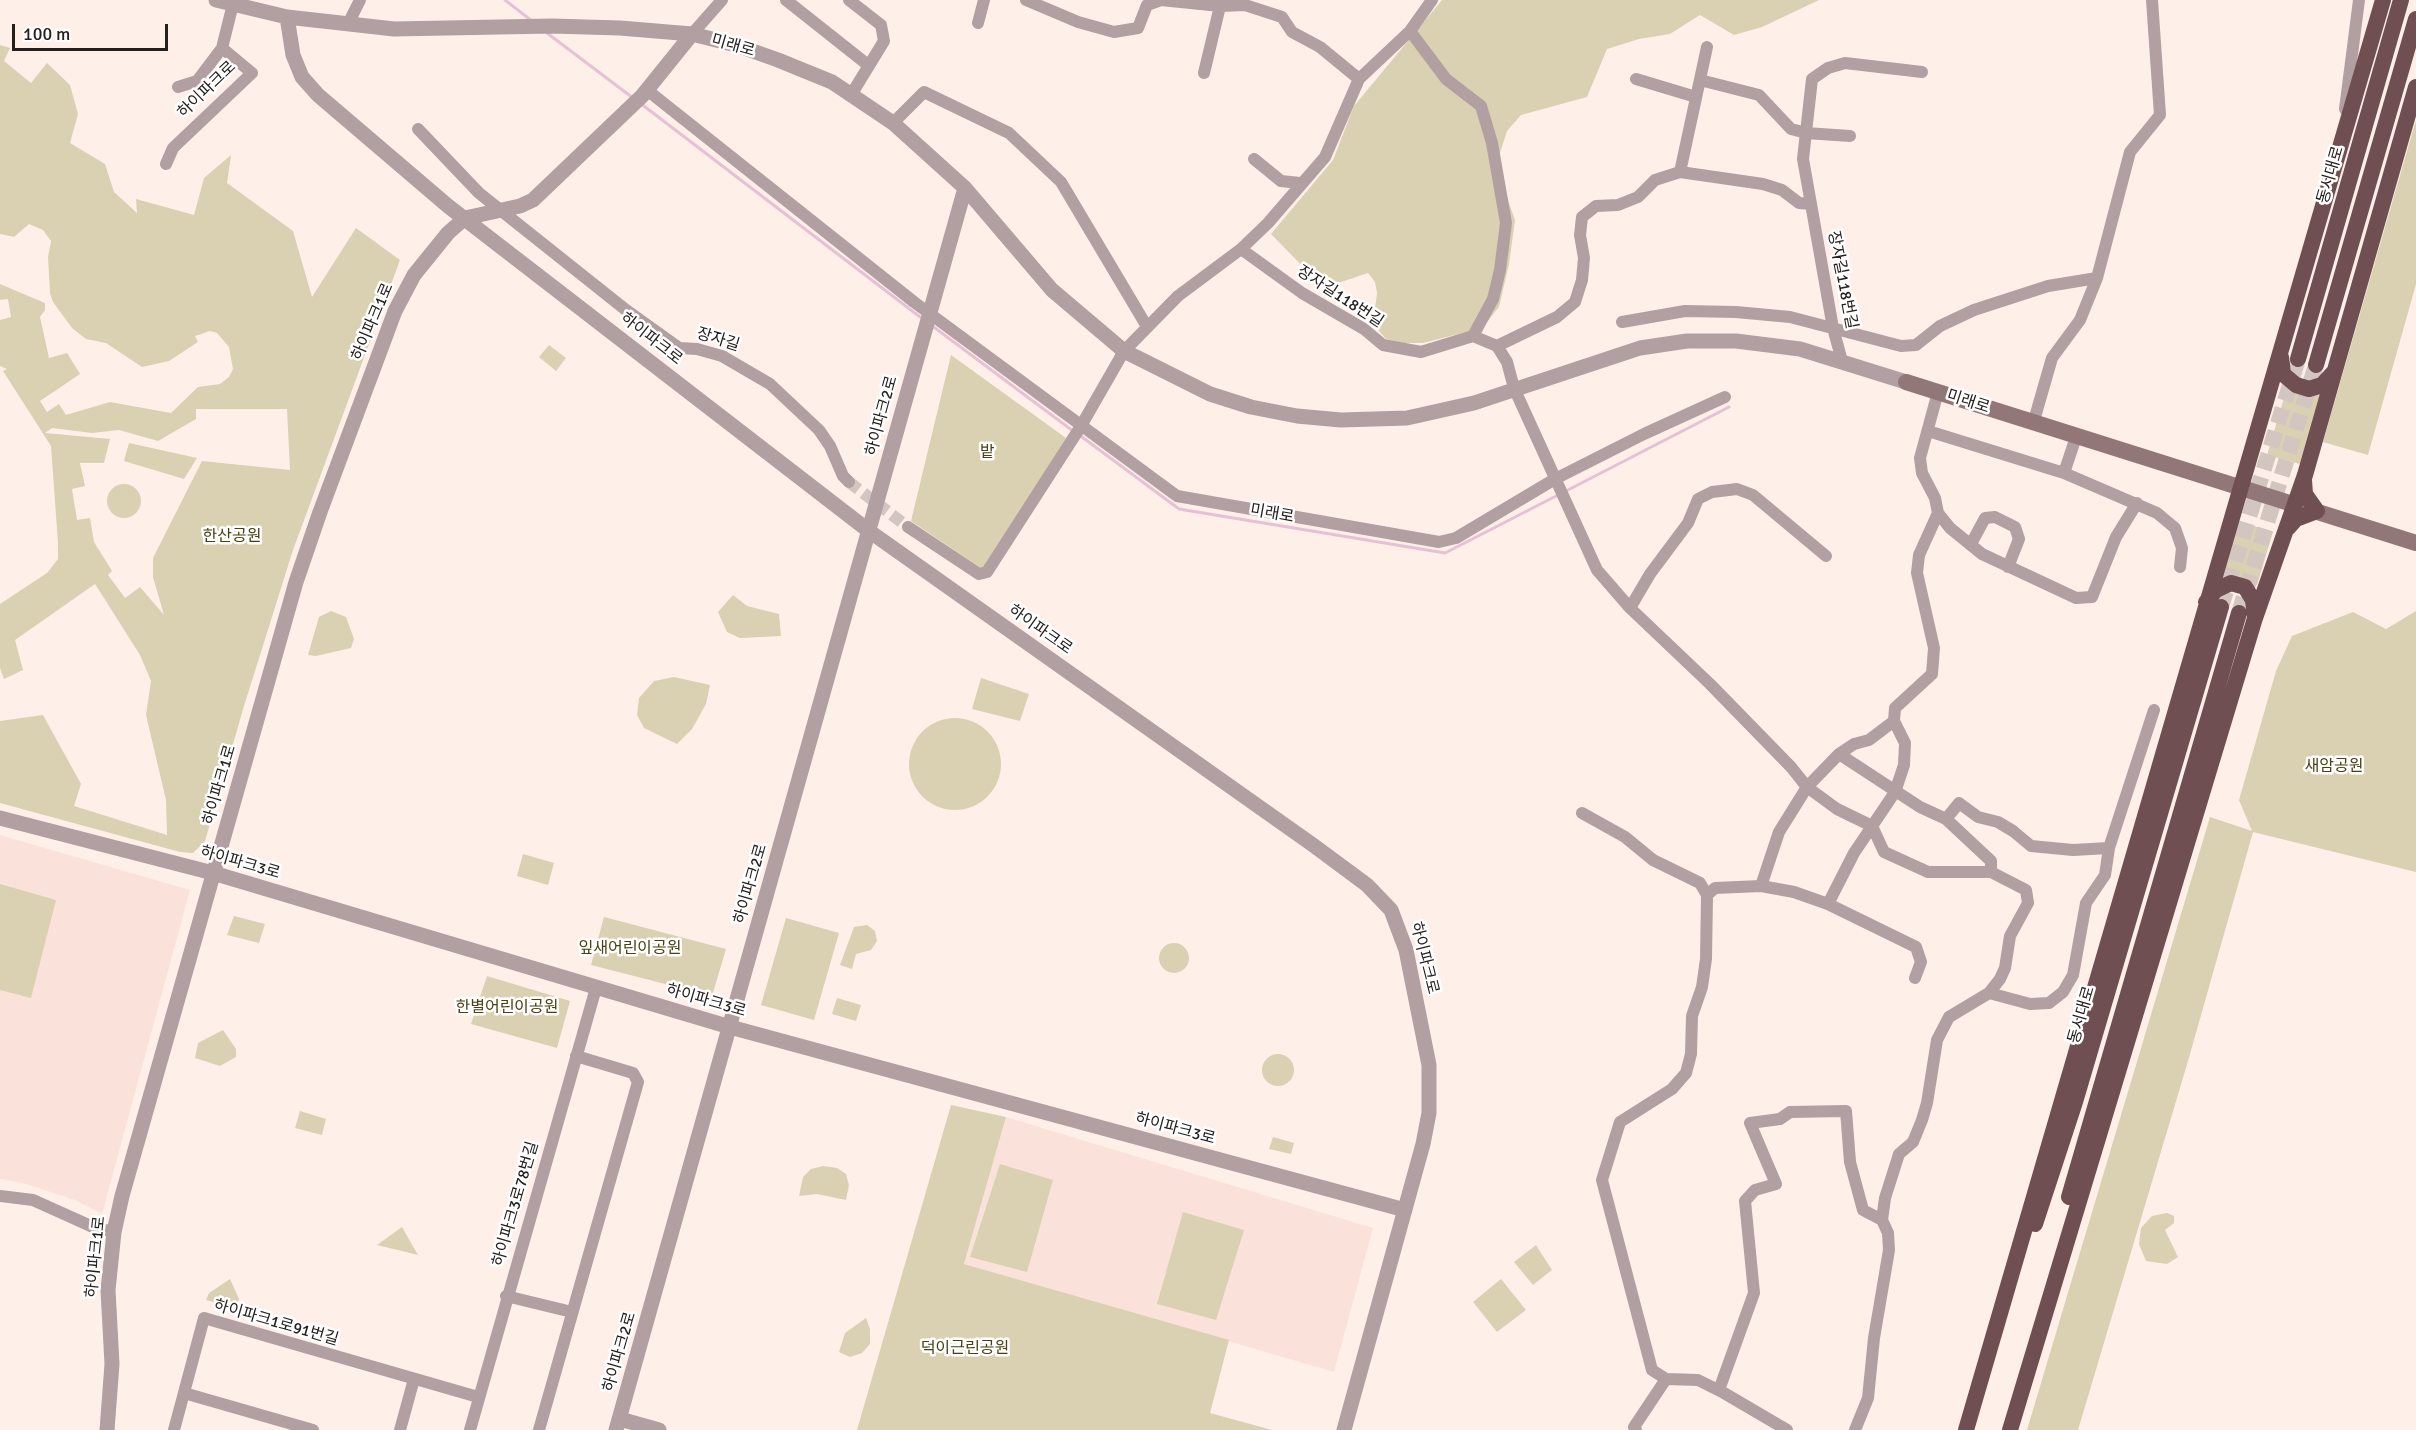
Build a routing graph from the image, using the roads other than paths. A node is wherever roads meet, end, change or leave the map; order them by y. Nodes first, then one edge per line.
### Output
1 (216, 0) edge
2 (360, 0) edge
3 (722, 0) edge
4 (786, 0) edge
5 (849, 0) edge
6 (984, 0) edge
7 (1026, 0) edge
8 (2152, 0) edge
9 (2359, 0) edge
10 (2383, 0) edge
11 (2401, 0) edge
12 (1428, 2) edge
13 (233, 4) junction
14 (1220, 6) junction
15 (287, 17) junction
16 (2416, 19) edge
17 (978, 23) dead end
18 (348, 24) junction
19 (1410, 31) junction
20 (692, 34) junction
21 (1707, 47) dead end
22 (222, 48) junction
23 (868, 65) junction
24 (1922, 72) dead end
25 (1204, 73) dead end
26 (1359, 79) junction
27 (1636, 79) dead end
28 (1700, 80) junction
29 (178, 87) dead end
30 (2416, 87) edge
31 (645, 93) junction
32 (851, 95) junction
33 (1696, 97) junction
34 (892, 123) junction
35 (418, 129) dead end
36 (1806, 134) junction
37 (1850, 136) dead end
38 (2341, 139) junction
39 (1254, 159) dead end
40 (166, 164) dead end
41 (1680, 172) junction
42 (1300, 183) junction
43 (965, 189) junction
44 (1811, 204) junction
45 (497, 210) junction
46 (465, 218) junction
47 (1241, 249) junction
48 (2097, 278) junction
49 (1622, 322) dead end
50 (1146, 325) junction
51 (1833, 327) junction
52 (1473, 336) junction
53 (1497, 346) junction
54 (1124, 351) junction
55 (2280, 353) junction
56 (2298, 359) tunnel mouth
57 (1842, 361) junction
58 (2316, 364) tunnel mouth
59 (2336, 370) junction
60 (1906, 382) joint
61 (1514, 388) junction
62 (1938, 392) junction
63 (1725, 397) dead end
64 (2033, 424) junction
65 (1080, 427) junction
66 (1928, 431) junction
67 (2076, 437) junction
68 (2064, 473) junction
69 (2305, 474) junction
70 (849, 482) tunnel mouth
71 (1557, 483) junction
72 (2241, 488) junction
73 (2137, 503) junction
74 (2295, 504) junction
75 (2317, 511) junction
76 (1938, 513) junction
77 (909, 527) tunnel mouth
78 (869, 531) junction
79 (2284, 537) junction
80 (2416, 543) edge
81 (1971, 544) junction
82 (1826, 556) dead end
83 (2008, 567) junction
84 (2180, 567) dead end
85 (2213, 605) junction
86 (1630, 608) junction
87 (2247, 616) junction
88 (2154, 710) dead end
89 (1894, 721) junction
90 (1839, 754) junction
91 (1807, 787) junction
92 (1895, 792) junction
93 (1582, 813) dead end
94 (0, 818) edge
95 (1946, 819) junction
96 (1872, 826) junction
97 (2109, 848) junction
98 (1991, 872) junction
99 (213, 873) junction
100 (1761, 886) junction
101 (1707, 895) junction
102 (1828, 904) junction
103 (1915, 978) dead end
104 (596, 988) junction
105 (1989, 993) junction
106 (730, 1027) junction
107 (576, 1056) junction
108 (0, 1196) edge
109 (1405, 1210) junction
110 (1882, 1220) junction
111 (114, 1232) junction
112 (506, 1296) junction
113 (572, 1312) junction
114 (414, 1379) junction
115 (1666, 1379) junction
116 (1719, 1390) junction
117 (184, 1393) junction
118 (478, 1397) junction
119 (618, 1424) edge
120 (107, 1430) edge
121 (174, 1430) edge
122 (313, 1430) edge
123 (400, 1430) edge
124 (470, 1430) edge
125 (538, 1430) edge
126 (659, 1430) edge
127 (1344, 1430) edge
128 (1635, 1430) edge
129 (1787, 1430) edge
130 (1855, 1430) edge
131 (1967, 1430) edge
132 (2009, 1430) edge

1 - 13 street, 미래로
2 - 18 street
3 - 20 street
4 - 23 street
5 - 23 street
6 - 17 street
7 - 14 street
8 - 48 street
9 - 38 street
10 - 38 highway
11 - 56 highway, 동서대로
12 - 19 street
13 - 15 street, 미래로
13 - 22 street
14 - 25 street
14 - 26 street
15 - 18 street, 미래로
15 - 46 street, 하이파크로
16 - 58 highway
18 - 20 street, 미래로
19 - 26 street
19 - 52 street
20 - 31 street
20 - 32 street, 미래로
21 - 28 street
22 - 29 street
22 - 40 street, 하이파크로
23 - 32 street
24 - 36 street, 장자길118번길
26 - 42 street
27 - 33 street
28 - 33 street
28 - 36 street
30 - 59 highway
31 - 45 street
31 - 65 street, 미래로
32 - 34 street, 미래로
33 - 41 street
34 - 43 street, 미래로
34 - 50 street
35 - 45 street, 장자길
36 - 37 street
36 - 44 street, 장자길118번길
38 - 55 highway
39 - 42 street
41 - 44 street
41 - 53 street
42 - 47 street
43 - 54 street, 미래로
43 - 78 street, 하이파크2로
44 - 51 street, 장자길118번길
45 - 46 street
45 - 70 street, 장자길
46 - 78 street, 하이파크로
46 - 99 street, 하이파크1로
47 - 50 street
47 - 52 street, 장자길118번길
48 - 51 street
48 - 64 street
49 - 51 street
50 - 54 street
51 - 57 street, 장자길118번길
52 - 53 street
53 - 61 street
54 - 61 street, 미래로
54 - 65 street
55 - 59 highway
55 - 72 highway
57 - 60 street, 미래로
57 - 61 street, 미래로
59 - 69 highway
60 - 62 main road, 미래로
61 - 71 street
62 - 64 main road, 미래로
62 - 66 street
63 - 71 street, 미래로
64 - 67 main road, 미래로
65 - 71 street, 미래로
65 - 77 street
66 - 68 street
66 - 76 street
67 - 68 street
67 - 72 main road, 미래로
68 - 73 street
69 - 74 highway
69 - 75 highway
71 - 86 street
72 - 74 main road, 미래로
72 - 85 highway
73 - 83 street
73 - 84 street
74 - 75 main road, 미래로
74 - 79 highway
75 - 79 highway
75 - 80 main road, 미래로
76 - 81 street
76 - 89 street
78 - 106 street, 하이파크2로
78 - 109 street, 하이파크로
79 - 87 highway
81 - 83 street
81 - 83 street
82 - 86 street
85 - 87 highway
85 - 131 highway
86 - 91 street
87 - 132 highway
88 - 97 street
89 - 90 street
89 - 92 street
90 - 91 street
90 - 92 street
91 - 96 street
91 - 100 street
92 - 95 street
92 - 96 street
93 - 101 street
94 - 99 street, 하이파크3로
95 - 97 street
95 - 98 street
96 - 98 street
96 - 102 street
97 - 105 street
98 - 105 street
99 - 104 street, 하이파크3로
99 - 111 street, 하이파크1로
100 - 101 street
100 - 102 street
101 - 115 street
102 - 103 street
104 - 106 street, 하이파크3로
104 - 107 street, 하이파크3로78번길
105 - 110 street
106 - 109 street, 하이파크3로
106 - 119 street, 하이파크2로
107 - 112 street, 하이파크3로78번길
107 - 113 street
108 - 111 street
109 - 127 street, 하이파크로
110 - 116 street
110 - 130 street
111 - 120 street, 하이파크1로
112 - 113 street
112 - 118 street, 하이파크3로78번길
113 - 125 street
114 - 117 street, 하이파크1로91번길
114 - 118 street, 하이파크1로91번길
114 - 123 street
115 - 116 street
115 - 128 street
116 - 129 street
117 - 121 street, 하이파크1로91번길
117 - 122 street
118 - 124 street, 하이파크3로78번길
119 - 126 street

